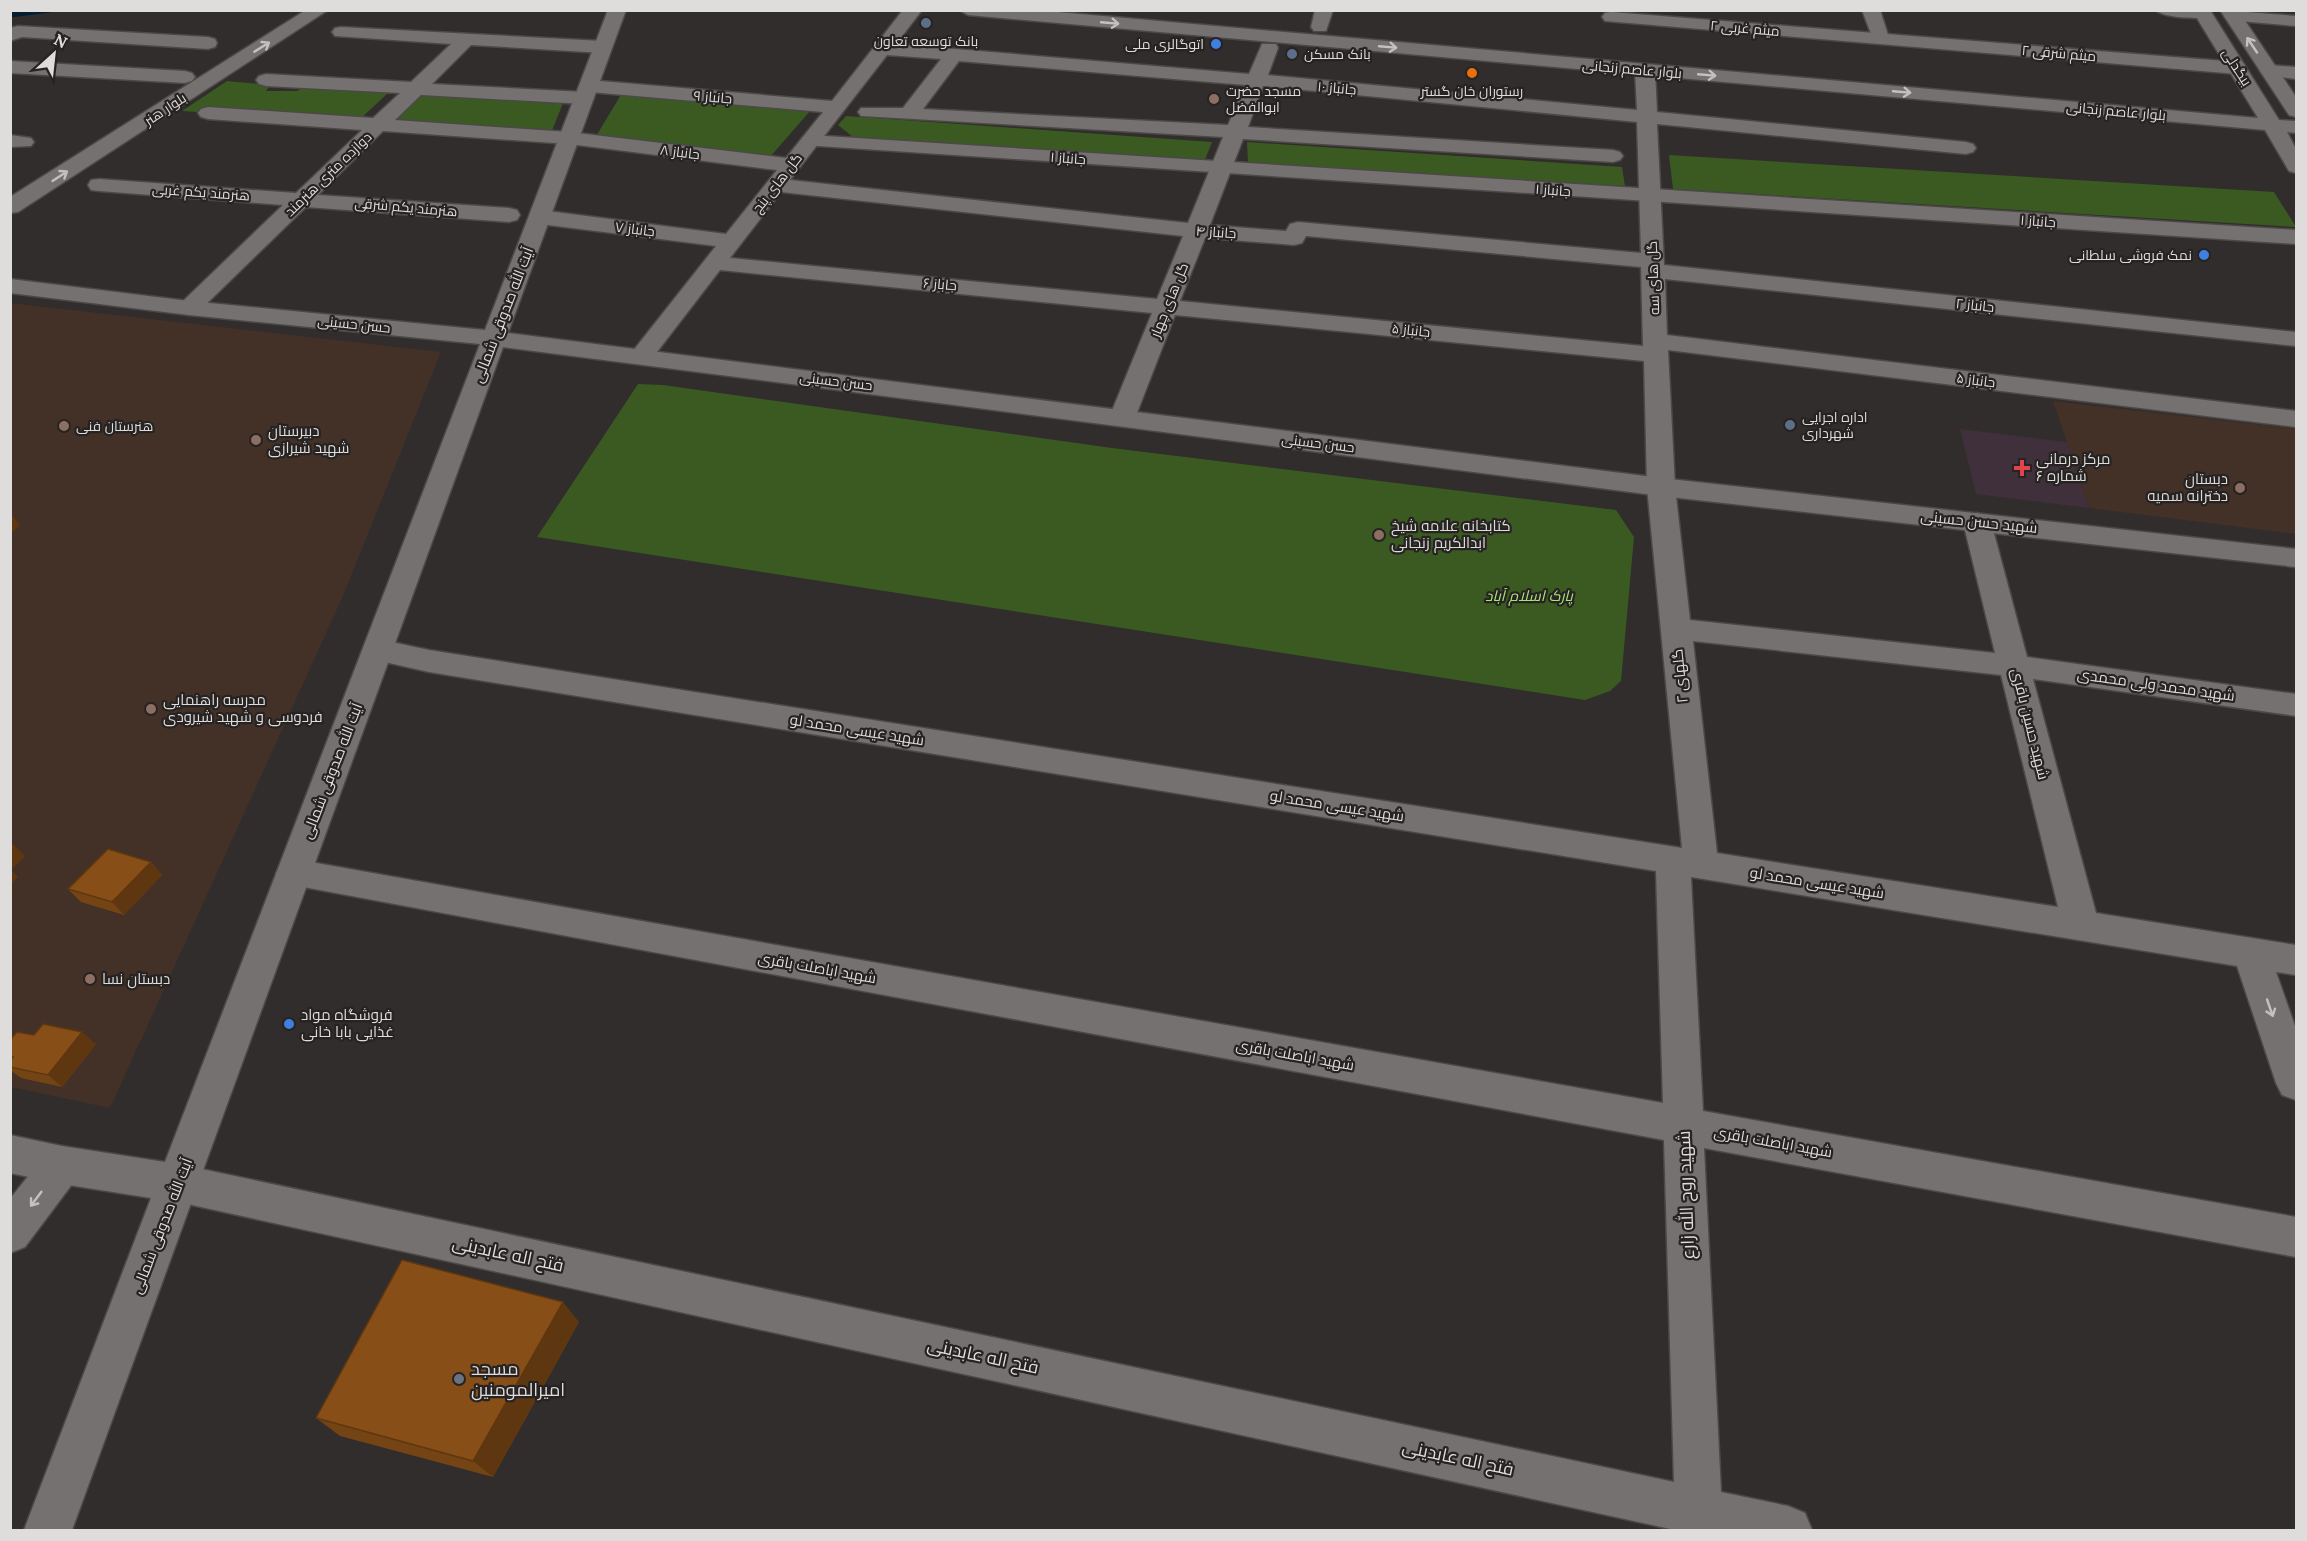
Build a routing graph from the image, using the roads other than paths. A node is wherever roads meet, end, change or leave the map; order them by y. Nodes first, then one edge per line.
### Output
1 (290, 10) edge
2 (319, 10) edge
3 (617, 10) edge
4 (913, 10) edge
5 (968, 10) edge
6 (1130, 10) edge
7 (1872, 10) edge
8 (2165, 10) edge
9 (2201, 12) edge
10 (2231, 13) edge
11 (1611, 17) dead end
12 (1322, 19) edge
13 (2296, 21) edge
14 (341, 32) dead end
15 (14, 34) edge
16 (467, 39) junction
17 (1880, 39) junction
18 (208, 43) dead end
19 (603, 47) junction
20 (1269, 48) dead end
21 (883, 49) junction
22 (954, 55) junction
23 (10, 67) edge
24 (2237, 68) junction
25 (1645, 70) junction
26 (2270, 71) junction
27 (2296, 73) edge
28 (185, 77) junction
29 (266, 80) dead end
30 (1256, 80) junction
31 (416, 89) junction
32 (587, 92) junction
33 (837, 107) junction
34 (2296, 111) edge
35 (868, 112) dead end
36 (208, 113) dead end
37 (909, 114) junction
38 (2267, 116) junction
39 (1647, 117) junction
40 (377, 127) junction
41 (2296, 127) edge
42 (1236, 132) junction
43 (569, 138) junction
44 (810, 141) junction
45 (1966, 148) dead end
46 (1613, 156) dead end
47 (791, 165) junction
48 (2296, 167) edge
49 (1221, 168) junction
50 (10, 183) edge
51 (99, 185) dead end
52 (776, 185) junction
53 (1650, 197) junction
54 (302, 199) junction
55 (10, 207) edge
56 (524, 216) junction
57 (1196, 231) junction
58 (2296, 237) edge
59 (731, 241) junction
60 (714, 263) junction
61 (1652, 266) junction
62 (10, 286) edge
63 (1166, 306) junction
64 (189, 308) junction
65 (494, 338) junction
66 (2296, 339) edge
67 (1656, 348) junction
68 (640, 356) junction
69 (1122, 418) junction
70 (2296, 419) edge
71 (1661, 487) junction
72 (1977, 522) junction
73 (2296, 558) edge
74 (1675, 629) junction
75 (378, 650) junction
76 (2015, 666) junction
77 (2296, 705) edge
78 (1687, 862) junction
79 (294, 873) junction
80 (2081, 926) junction
81 (2251, 952) junction
82 (2296, 960) edge
83 (2296, 1083) edge
84 (1683, 1126) junction
85 (10, 1154) edge
86 (62, 1165) junction
87 (178, 1183) junction
88 (10, 1233) edge
89 (2296, 1237) edge
90 (1698, 1521) edge
91 (48, 1530) edge
92 (1788, 1530) edge

1 - 28 street, بلوار هنر
55 -> 2 street, بلوار هنر
3 - 19 street, آیت الله صدوقی شمالی
4 - 21 street, گل های پنج
5 -> 25 street, بلوار عاصم زنجانی
6 - 12 street, بلوار عاصم زنجانی
7 - 17 street
8 - 9 street
9 - 24 street, بیگدلی
10 - 13 street
26 -> 10 street, بیگدلی
11 - 17 street, میثم غربی ۲
12 - 38 street, بلوار عاصم زنجانی
14 - 16 street
15 - 18 street
16 - 19 street
16 - 31 street, دوازده متری هنرمند
17 - 24 street, میثم شرقی ۲
19 - 32 street, آیت الله صدوقی شمالی
20 - 30 street, گل های چهار
21 - 22 street, جانباز ۱۰
21 - 33 street, گل های پنج
22 - 30 street, جانباز ۱۰
22 - 37 street
23 - 28 street
24 - 38 street, بیگدلی
25 -> 38 street, بلوار عاصم زنجانی
25 - 39 street, گل های سه
26 - 27 street
26 - 34 street, بیگدلی
28 - 50 street, بلوار هنر
29 - 31 street, جانباز ۹
30 - 39 street, جانباز ۱۰
30 - 42 street, گل های چهار
31 - 32 street, جانباز ۹
31 - 40 street, دوازده متری هنرمند
32 - 33 street, جانباز ۹
32 - 43 street, آیت الله صدوقی شمالی
33 - 44 street, گل های پنج
34 - 38 street, بلوار عاصم زنجانی
35 - 37 street
36 - 40 street, جانباز ۸
37 - 42 street
38 - 41 street, بلوار عاصم زنجانی
38 - 48 street, بیگدلی
39 - 45 street, جانباز ۱۰
39 - 53 street, گل های سه
40 - 43 street, جانباز ۸
40 - 54 street, دوازده متری هنرمند
42 - 46 street
42 - 49 street, گل های چهار
43 - 47 street, جانباز ۸
43 - 56 street, آیت الله صدوقی شمالی
44 - 47 street, گل های پنج
44 - 49 street, جانباز ۱
47 - 52 street, گل های پنج
49 - 53 street, جانباز ۱
49 - 57 street, گل های چهار
51 - 54 street, هنرمند یکم غربی
52 - 57 street, جانباز ۴
52 - 59 street, گل های پنج
53 - 58 street, جانباز ۱
53 - 61 street, گل های سه
54 - 56 street, هنرمند یکم شرقی
54 - 64 street, دوازده متری هنرمند
56 - 59 street, جانباز ۷
56 - 65 street, آیت الله صدوقی شمالی
57 - 61 street, جانباز ۴
57 - 63 street, گل های چهار
59 - 60 street, گل های پنج
60 - 63 street, جاباز ۶
60 - 68 street, گل های پنج
61 - 66 street, جانباز ۲
61 - 67 street, گل های سه
62 - 64 street, حسن حسینی
63 - 67 street, جانباز ۵
63 - 69 street, گل های چهار
64 - 65 street, حسن حسینی
65 - 68 street, حسن حسینی
65 - 75 street, آیت الله صدوقی شمالی
67 - 70 street, جانباز ۵
67 - 71 street, گل های سه
68 - 69 street, حسن حسینی
69 - 71 street, حسن حسینی
71 - 72 street, شهید حسن حسینی
71 - 74 street, گلهای ۲
72 - 73 street, شهید حسن حسینی
72 - 76 street, شهید حسین باقری
74 - 76 street, شهید محمد ولی محمدی
74 - 78 street, گلهای ۲
75 - 78 street, شهید عیسی محمد لو
75 - 79 street, آیت الله صدوقی شمالی
76 - 77 street, شهید محمد ولی محمدی
76 - 80 street, شهید حسین باقری
78 - 80 street, شهید عیسی محمد لو
78 - 84 street, شهید روح الله زارع
79 - 84 street, شهید اباصلت باقری
79 - 87 street, آیت الله صدوقی شمالی
80 - 81 street, شهید عیسی محمد لو
81 - 82 street, شهید عیسی محمد لو
81 -> 83 street
84 - 89 street, شهید اباصلت باقری
84 - 90 street, شهید روح الله زارع
85 - 86 street, فتح اله عابدینی
86 - 87 street, فتح اله عابدینی
86 -> 88 street
87 - 90 street, فتح اله عابدینی
87 - 91 street, آیت الله صدوقی شمالی
90 - 92 street, فتح اله عابدینی

